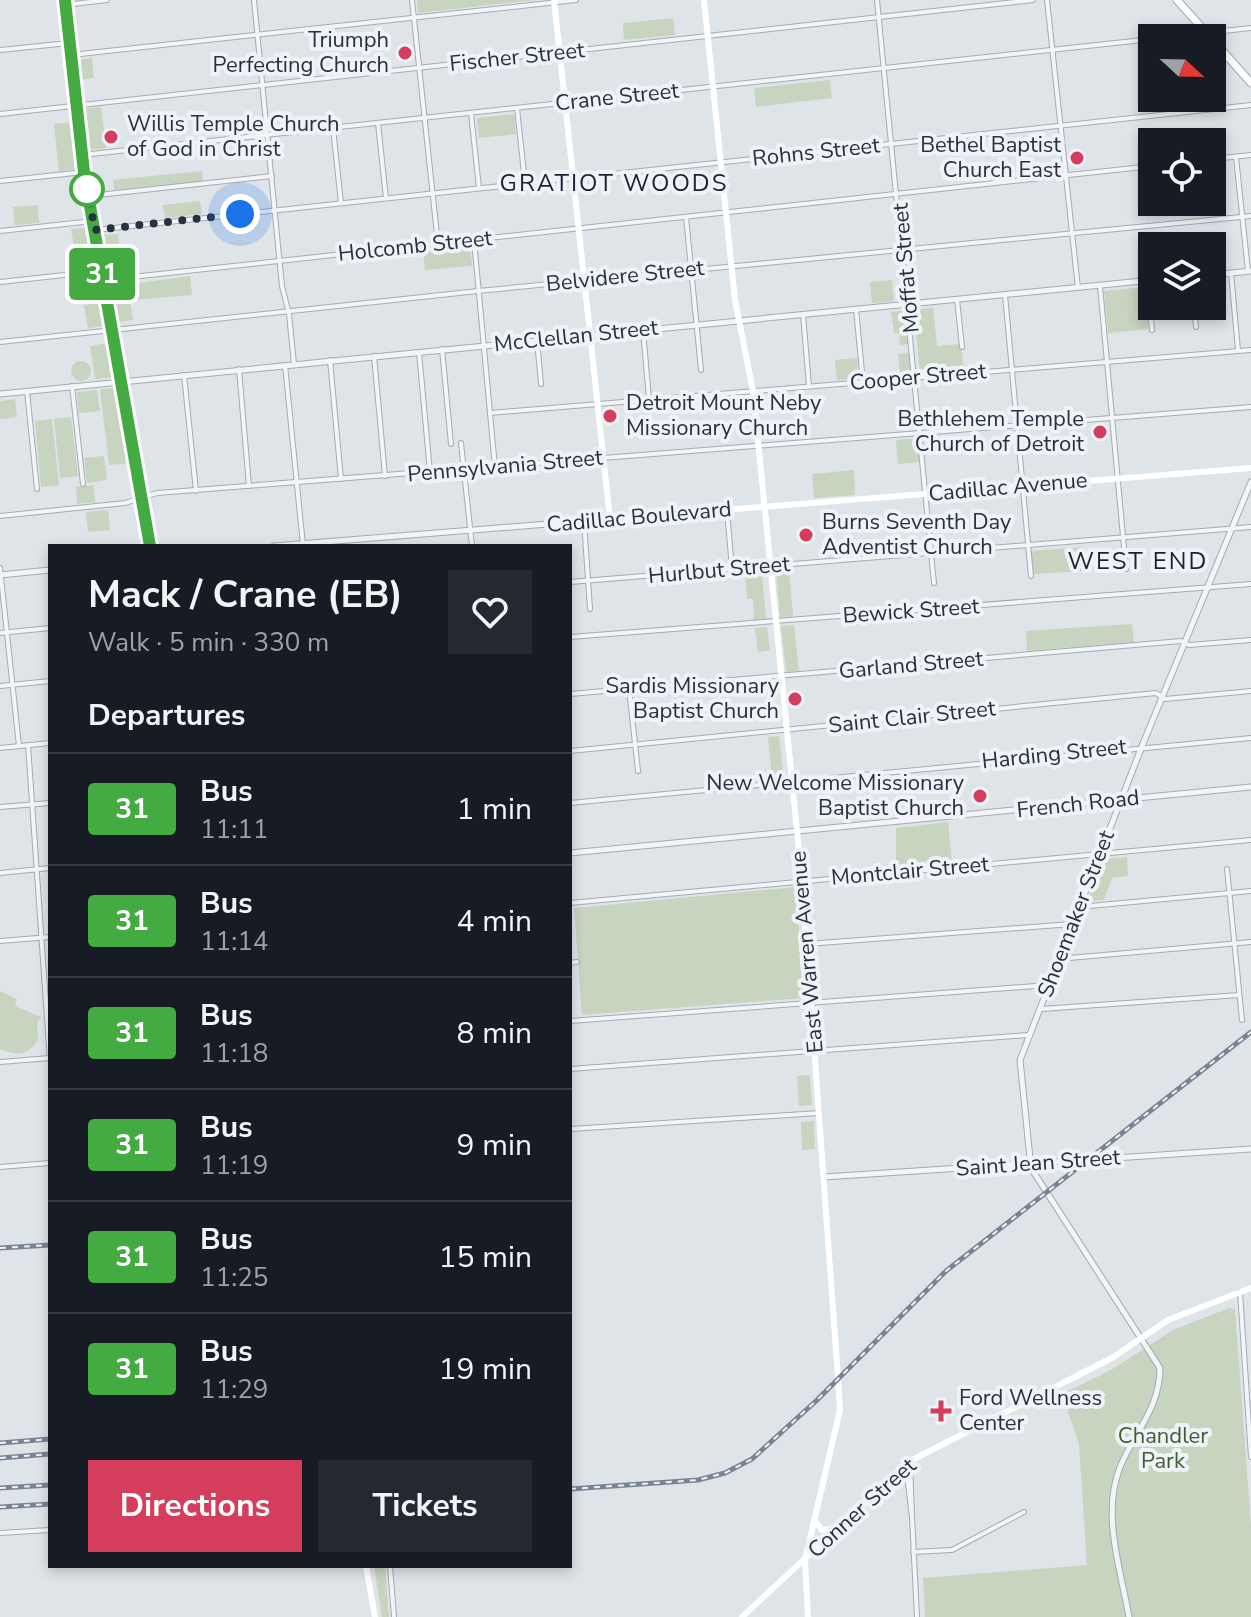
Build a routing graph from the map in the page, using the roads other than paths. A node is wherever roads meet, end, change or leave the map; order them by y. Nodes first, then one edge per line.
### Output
1 (107, 0) edge
2 (254, 0) edge
3 (412, 0) edge
4 (576, 0) edge
5 (704, 0) edge
6 (877, 0) edge
7 (1033, 0) edge
8 (1047, 0) edge
9 (1177, 0) edge
10 (554, 1) edge
11 (65, 2) edge
12 (879, 17) junction
13 (414, 19) junction
14 (1198, 24) edge
15 (1251, 28) edge
16 (1226, 33) edge
17 (258, 35) junction
18 (708, 36) junction
19 (1138, 41) edge
20 (70, 43) junction
21 (0, 50) edge
22 (1052, 50) junction
23 (559, 52) junction
24 (71, 55) junction
25 (1226, 55) edge
26 (419, 67) junction
27 (885, 68) junction
28 (1250, 81) edge
29 (263, 84) junction
30 (713, 86) junction
31 (565, 103) junction
32 (77, 105) junction
33 (1251, 105) edge
34 (517, 108) junction
35 (471, 113) junction
36 (0, 114) edge
37 (424, 118) junction
38 (378, 123) junction
39 (1061, 126) junction
40 (333, 128) junction
41 (268, 135) junction
42 (893, 143) junction
43 (82, 155) junction
44 (1251, 155) edge
45 (1236, 157) junction
46 (1226, 158) edge
47 (721, 162) junction
48 (1138, 167) edge
49 (84, 172) junction
50 (1066, 175) junction
51 (272, 176) junction
52 (573, 178) junction
53 (0, 181) edge
54 (525, 183) junction
55 (479, 188) junction
56 (433, 193) junction
57 (899, 193) junction
58 (89, 196) junction
59 (386, 198) junction
60 (341, 203) junction
61 (275, 210) junction
62 (726, 212) junction
63 (1242, 216) junction
64 (1251, 216) edge
65 (686, 217) junction
66 (93, 221) junction
67 (578, 229) junction
68 (95, 230) junction
69 (0, 231) edge
70 (1072, 233) junction
71 (474, 240) junction
72 (438, 244) junction
73 (904, 249) junction
74 (280, 261) junction
75 (731, 266) junction
76 (691, 270) junction
77 (102, 271) junction
78 (1250, 271) edge
79 (1231, 273) junction
80 (1226, 274) edge
81 (104, 280) junction
82 (584, 280) junction
83 (0, 282) edge
84 (1138, 282) edge
85 (1100, 286) junction
86 (1078, 288) junction
87 (478, 291) junction
88 (1005, 295) junction
89 (957, 299) junction
90 (909, 304) junction
91 (856, 309) junction
92 (287, 310) junction
93 (803, 314) junction
94 (740, 320) junction
95 (1152, 320) edge
96 (1195, 320) edge
97 (696, 325) junction
98 (1196, 327) dead end
99 (112, 328) junction
100 (643, 330) junction
101 (1152, 330) dead end
102 (590, 335) junction
103 (537, 340) junction
104 (0, 342) edge
105 (483, 345) junction
106 (962, 347) dead end
107 (442, 349) junction
108 (1251, 350) edge
109 (1238, 351) junction
110 (419, 352) junction
111 (374, 356) junction
112 (330, 360) junction
113 (1107, 362) junction
114 (294, 364) junction
115 (285, 365) junction
116 (239, 369) junction
117 (701, 370) dead end
118 (1012, 370) junction
119 (184, 375) junction
120 (916, 377) junction
121 (122, 381) junction
122 (863, 382) junction
123 (541, 384) dead end
124 (72, 386) junction
125 (809, 386) junction
126 (27, 391) junction
127 (753, 391) junction
128 (0, 394) edge
129 (650, 399) junction
130 (598, 404) junction
131 (1251, 407) edge
132 (490, 413) junction
133 (1112, 418) junction
134 (1017, 425) junction
135 (921, 433) junction
136 (461, 443) dead end
137 (451, 444) dead end
138 (759, 446) junction
139 (604, 458) junction
140 (495, 467) junction
141 (1251, 468) edge
142 (463, 469) junction
143 (430, 472) junction
144 (385, 476) junction
145 (341, 479) junction
146 (1118, 479) junction
147 (1251, 482) edge
148 (295, 483) junction
149 (83, 484) dead end
150 (249, 486) junction
151 (1023, 486) junction
152 (37, 489) dead end
153 (196, 491) junction
154 (927, 494) junction
155 (142, 498) junction
156 (765, 507) junction
157 (727, 510) junction
158 (0, 516) edge
159 (610, 519) junction
160 (584, 521) junction
161 (1251, 527) edge
162 (1232, 529) junction
163 (471, 530) junction
164 (1123, 538) junction
165 (150, 544) edge
166 (303, 544) edge
167 (314, 544) edge
168 (472, 544) edge
169 (1029, 546) junction
170 (932, 553) junction
171 (769, 566) junction
172 (0, 568) edge
173 (732, 569) junction
174 (1126, 569) dead end
175 (48, 570) edge
176 (0, 575) edge
177 (1031, 576) dead end
178 (588, 580) junction
179 (572, 582) edge
180 (934, 583) dead end
181 (1251, 584) edge
182 (1207, 588) junction
183 (590, 609) dead end
184 (774, 622) junction
185 (48, 628) edge
186 (0, 633) edge
187 (7, 633) junction
188 (572, 637) edge
189 (1251, 640) edge
190 (1184, 643) junction
191 (779, 676) junction
192 (48, 681) edge
193 (12, 685) junction
194 (0, 686) edge
195 (629, 689) junction
196 (1251, 691) edge
197 (572, 694) edge
198 (1162, 697) junction
199 (785, 730) junction
200 (1251, 738) edge
201 (48, 743) edge
202 (28, 745) junction
203 (635, 745) junction
204 (19, 746) junction
205 (1142, 746) junction
206 (0, 748) edge
207 (572, 751) edge
208 (638, 771) dead end
209 (791, 781) junction
210 (1251, 787) edge
211 (1121, 800) junction
212 (48, 803) edge
213 (572, 803) edge
214 (32, 804) junction
215 (0, 807) edge
216 (796, 831) junction
217 (1251, 840) edge
218 (572, 853) edge
219 (1100, 854) junction
220 (48, 868) edge
221 (37, 869) junction
222 (1227, 869) dead end
223 (0, 873) edge
224 (802, 881) junction
225 (1251, 891) edge
226 (1230, 893) junction
227 (572, 903) edge
228 (1079, 907) junction
229 (1072, 924) junction
230 (42, 937) junction
231 (48, 937) edge
232 (0, 941) edge
233 (1251, 942) edge
234 (1234, 943) junction
235 (807, 944) junction
236 (1058, 959) junction
237 (577, 962) dead end
238 (572, 963) edge
239 (1048, 985) junction
240 (1239, 995) junction
241 (48, 996) edge
242 (811, 1003) junction
243 (1038, 1009) junction
244 (1242, 1020) dead end
245 (572, 1021) edge
246 (1028, 1035) junction
247 (815, 1051) junction
248 (48, 1059) edge
249 (0, 1062) edge
250 (572, 1069) edge
251 (819, 1113) junction
252 (572, 1129) edge
253 (1251, 1149) edge
254 (48, 1163) edge
255 (1030, 1163) junction
256 (0, 1167) edge
257 (824, 1177) junction
258 (1251, 1288) edge
259 (1240, 1292) junction
260 (1243, 1336) junction
261 (1251, 1336) edge
262 (1141, 1337) junction
263 (1249, 1386) edge
264 (1251, 1448) edge
265 (1251, 1457) edge
266 (908, 1463) junction
267 (1024, 1512) dead end
268 (815, 1519) junction
269 (838, 1528) junction
270 (48, 1530) edge
271 (0, 1533) edge
272 (913, 1552) junction
273 (805, 1560) junction
274 (366, 1568) edge
275 (390, 1568) edge
276 (375, 1617) edge
277 (394, 1617) edge
278 (742, 1617) edge
279 (808, 1617) edge
280 (917, 1617) edge
281 (1129, 1617) edge

1 - 11 street
2 - 17 street
3 - 13 street
4 - 10 street
5 - 18 main road, East Warren Avenue
6 - 12 street, Moffat Street
7 - 12 street, Fischer Street
8 - 22 street
9 - 14 main road
10 - 13 street
10 - 23 main road
11 - 20 main road
12 - 18 street, Fischer Street
12 - 27 street, Moffat Street
13 - 17 street
13 - 26 street
15 - 16 street
17 - 24 street
17 - 29 street
18 - 23 street, Fischer Street
18 - 30 main road, East Warren Avenue
19 - 22 street, Crane Street
20 - 21 street
20 - 24 main road
22 - 27 street, Crane Street
22 - 39 street
23 - 26 street, Fischer Street
23 - 31 main road
24 - 32 main road
25 - 28 main road
26 - 29 street, Fischer Street
26 - 37 street
27 - 30 street, Crane Street
27 - 42 street, Moffat Street
29 - 32 street, Fischer Street
29 - 41 street
30 - 31 street, Crane Street
30 - 47 main road, East Warren Avenue
31 - 34 street, Crane Street
31 - 52 main road
32 - 36 street, Fischer Street
32 - 43 main road
33 - 39 street, Rohns Street
34 - 35 street, Crane Street
34 - 54 street
35 - 37 street, Crane Street
35 - 55 street
37 - 38 street, Crane Street
37 - 56 street
38 - 40 street, Crane Street
38 - 59 street
39 - 42 street, Rohns Street
39 - 50 street
40 - 41 street, Crane Street
40 - 60 street
41 - 43 street, Crane Street
41 - 51 street
42 - 47 street, Rohns Street
42 - 57 street, Moffat Street
43 - 49 main road
44 - 45 street
45 - 46 street
45 - 63 street
47 - 52 street, Rohns Street
47 - 62 main road, East Warren Avenue
48 - 50 street, Holcomb Street
49 - 53 street
49 - 58 main road
50 - 57 street, Holcomb Street
50 - 70 street
51 - 58 street
51 - 61 street
52 - 54 street, Rohns Street
52 - 67 main road
54 - 55 street, Rohns Street
55 - 56 street, Rohns Street
56 - 59 street, Rohns Street
56 - 72 street
57 - 62 street, Holcomb Street
57 - 73 street, Moffat Street
58 - 66 main road
59 - 60 street, Rohns Street
60 - 61 street, Rohns Street
61 - 68 street, Rohns Street
61 - 74 street
62 - 65 street, Holcomb Street
62 - 75 main road, East Warren Avenue
63 - 64 street, Belvidere Street
63 - 70 street, Belvidere Street
63 - 78 street
65 - 67 street, Holcomb Street
65 - 76 street
66 - 68 main road
66 - 69 street
67 - 71 street, Holcomb Street
67 - 82 main road
68 - 77 main road
70 - 73 street, Belvidere Street
70 - 86 street
71 - 72 street, Holcomb Street
71 - 87 street
72 - 74 street, Holcomb Street
73 - 75 street, Belvidere Street
73 - 90 street, Moffat Street
74 - 81 street, Holcomb Street
74 - 92 street
75 - 76 street, Belvidere Street
75 - 94 main road, East Warren Avenue
76 - 82 street, Belvidere Street
76 - 97 street
77 - 81 main road
77 - 83 street
78 - 79 street
79 - 80 street
79 - 109 street
81 - 99 main road
82 - 87 street, Belvidere Street
82 - 102 main road
84 - 85 street, McClellan Street
85 - 86 street, McClellan Street
85 - 113 street
86 - 88 street, McClellan Street
87 - 92 street, Belvidere Street
87 - 105 street
88 - 89 street, McClellan Street
88 - 118 street
89 - 90 street, McClellan Street
89 - 106 street
90 - 91 street, McClellan Street
90 - 120 street, Moffat Street
91 - 93 street, McClellan Street
91 - 122 street
92 - 99 street, Belvidere Street
92 - 114 street
93 - 94 street, McClellan Street
93 - 125 street
94 - 97 street, McClellan Street
94 - 127 main road, East Warren Avenue
95 - 101 street
96 - 98 street
97 - 100 street, McClellan Street
97 - 117 street
99 - 104 street, Belvidere Street
99 - 121 main road
100 - 102 street, McClellan Street
100 - 129 street
102 - 103 street, McClellan Street
102 - 130 main road
103 - 105 street, McClellan Street
103 - 123 street
105 - 107 street, McClellan Street
105 - 132 street
107 - 110 street, McClellan Street
107 - 137 street
108 - 109 street, Cooper Street
109 - 113 street, Cooper Street
110 - 111 street, McClellan Street
110 - 143 street
111 - 112 street, McClellan Street
111 - 144 street
112 - 114 street, McClellan Street
112 - 145 street
113 - 118 street, Cooper Street
113 - 133 street
114 - 115 street, McClellan Street
115 - 116 street, McClellan Street
115 - 148 street
116 - 119 street, McClellan Street
116 - 150 street
118 - 120 street, Cooper Street
118 - 134 street
119 - 121 street, McClellan Street
119 - 153 street
120 - 122 street, Cooper Street
120 - 135 street, Moffat Street
121 - 124 street, McClellan Street
121 - 155 main road
122 - 125 street, Cooper Street
124 - 126 street, McClellan Street
124 - 149 street
125 - 127 street, Cooper Street
126 - 128 street, McClellan Street
126 - 152 street
127 - 129 street, Cooper Street
127 - 138 main road, East Warren Avenue
129 - 130 street, Cooper Street
130 - 132 street, Cooper Street
130 - 139 main road
131 - 133 street, Pennsylvania Street
132 - 140 street
133 - 134 street, Pennsylvania Street
133 - 146 street
134 - 135 street, Pennsylvania Street
134 - 151 street
135 - 138 street, Pennsylvania Street
135 - 154 street, Moffat Street
136 - 142 street
138 - 139 street, Pennsylvania Street
138 - 156 main road, East Warren Avenue
139 - 140 street, Pennsylvania Street
139 - 159 main road
140 - 142 street, Pennsylvania Street
141 - 146 main road, Cadillac Avenue
142 - 143 street, Pennsylvania Street
142 - 163 street
143 - 144 street, Pennsylvania Street
144 - 145 street, Pennsylvania Street
145 - 148 street, Pennsylvania Street
146 - 151 main road, Cadillac Avenue
146 - 164 street
147 - 162 street, Shoemaker Street
148 - 150 street, Pennsylvania Street
148 - 166 street
150 - 153 street, Pennsylvania Street
151 - 154 main road, Cadillac Avenue
151 - 169 street
153 - 155 street, Pennsylvania Street
154 - 156 main road, Cadillac Avenue
154 - 170 street, Moffat Street
155 - 158 street, Pennsylvania Street
155 - 165 main road
156 - 157 main road, Cadillac Boulevard
156 - 171 main road, East Warren Avenue
157 - 159 main road, Cadillac Boulevard
157 - 173 street
159 - 160 street, Cadillac Boulevard
160 - 163 street, Cadillac Boulevard
160 - 178 street
161 - 162 street, Hurlbut Street
162 - 164 street, Hurlbut Street
162 - 182 street, Shoemaker Street
163 - 167 street, Cadillac Boulevard
163 - 168 street
164 - 169 street, Hurlbut Street
164 - 174 street
169 - 170 street, Hurlbut Street
169 - 177 street
170 - 171 street, Hurlbut Street
170 - 180 street, Moffat Street
171 - 173 street, Hurlbut Street
171 - 184 main road, East Warren Avenue
172 - 176 street
173 - 178 street, Hurlbut Street
175 - 176 street
176 - 187 street
178 - 179 street, Hurlbut Street
178 - 183 street
181 - 182 street, Bewick Street
182 - 184 street, Bewick Street
182 - 190 street, Shoemaker Street
184 - 188 street, Bewick Street
184 - 191 main road, East Warren Avenue
185 - 187 street
186 - 187 street
187 - 193 street
189 - 190 street, Garland Street
190 - 191 street, Garland Street
190 - 198 street, Shoemaker Street
191 - 195 street, Garland Street
191 - 199 main road, East Warren Avenue
192 - 193 street
193 - 194 street
193 - 204 street
195 - 197 street, Garland Street
195 - 203 street
196 - 198 street, Saint Clair Street
198 - 199 street, Saint Clair Street
198 - 205 street, Shoemaker Street
199 - 203 street, Saint Clair Street
199 - 209 main road, East Warren Avenue
200 - 205 street, Harding Street
201 - 202 street
202 - 204 street
202 - 214 street
203 - 207 street, Saint Clair Street
203 - 208 street
204 - 206 street
205 - 209 street, Harding Street
205 - 211 street, Shoemaker Street
209 - 213 street, Harding Street
209 - 216 main road, East Warren Avenue
210 - 211 street, French Road
211 - 216 street, French Road
211 - 219 street, Shoemaker Street
212 - 214 street
214 - 215 street
214 - 221 street
216 - 218 street, French Road
216 - 224 main road, East Warren Avenue
217 - 219 street, Montclair Street
219 - 224 street, Montclair Street
219 - 228 street, Shoemaker Street
220 - 221 street
221 - 223 street
221 - 230 street
222 - 226 street
224 - 227 street, Montclair Street
224 - 235 main road, East Warren Avenue
225 - 226 street
226 - 228 street
226 - 234 street
228 - 229 street, Shoemaker Street
229 - 235 street
229 - 236 street, Shoemaker Street
230 - 231 street
230 - 232 street
230 - 241 street
233 - 234 street
234 - 236 street
234 - 240 street
235 - 242 main road, East Warren Avenue
236 - 239 street, Shoemaker Street
237 - 238 street
239 - 242 street
239 - 243 street, Shoemaker Street
240 - 243 street
240 - 244 street
242 - 245 street
242 - 247 main road, East Warren Avenue
243 - 246 street, Shoemaker Street
246 - 247 street
246 - 255 street, Shoemaker Street
247 - 250 street
247 - 251 main road, East Warren Avenue
248 - 249 street
251 - 252 street
251 - 257 main road, East Warren Avenue
253 - 255 street, Saint Jean Street
254 - 256 street
255 - 257 street, Saint Jean Street
255 - 262 street, Shoemaker Street
257 - 268 main road, East Warren Avenue
258 - 259 main road, Conner Street
259 - 260 street
259 - 262 main road, Conner Street
260 - 261 street
260 - 263 street
262 - 266 main road, Conner Street
262 - 281 street, Shoemaker Street
263 - 264 street
264 - 265 street
266 - 269 main road, Conner Street
266 - 272 street
267 - 272 street
268 - 269 main road
268 - 273 main road, East Warren Avenue
269 - 273 main road, Conner Street
270 - 271 street
272 - 280 street
273 - 278 main road, Conner Street
273 - 279 main road, East Warren Avenue
274 - 276 main road
275 - 277 street

